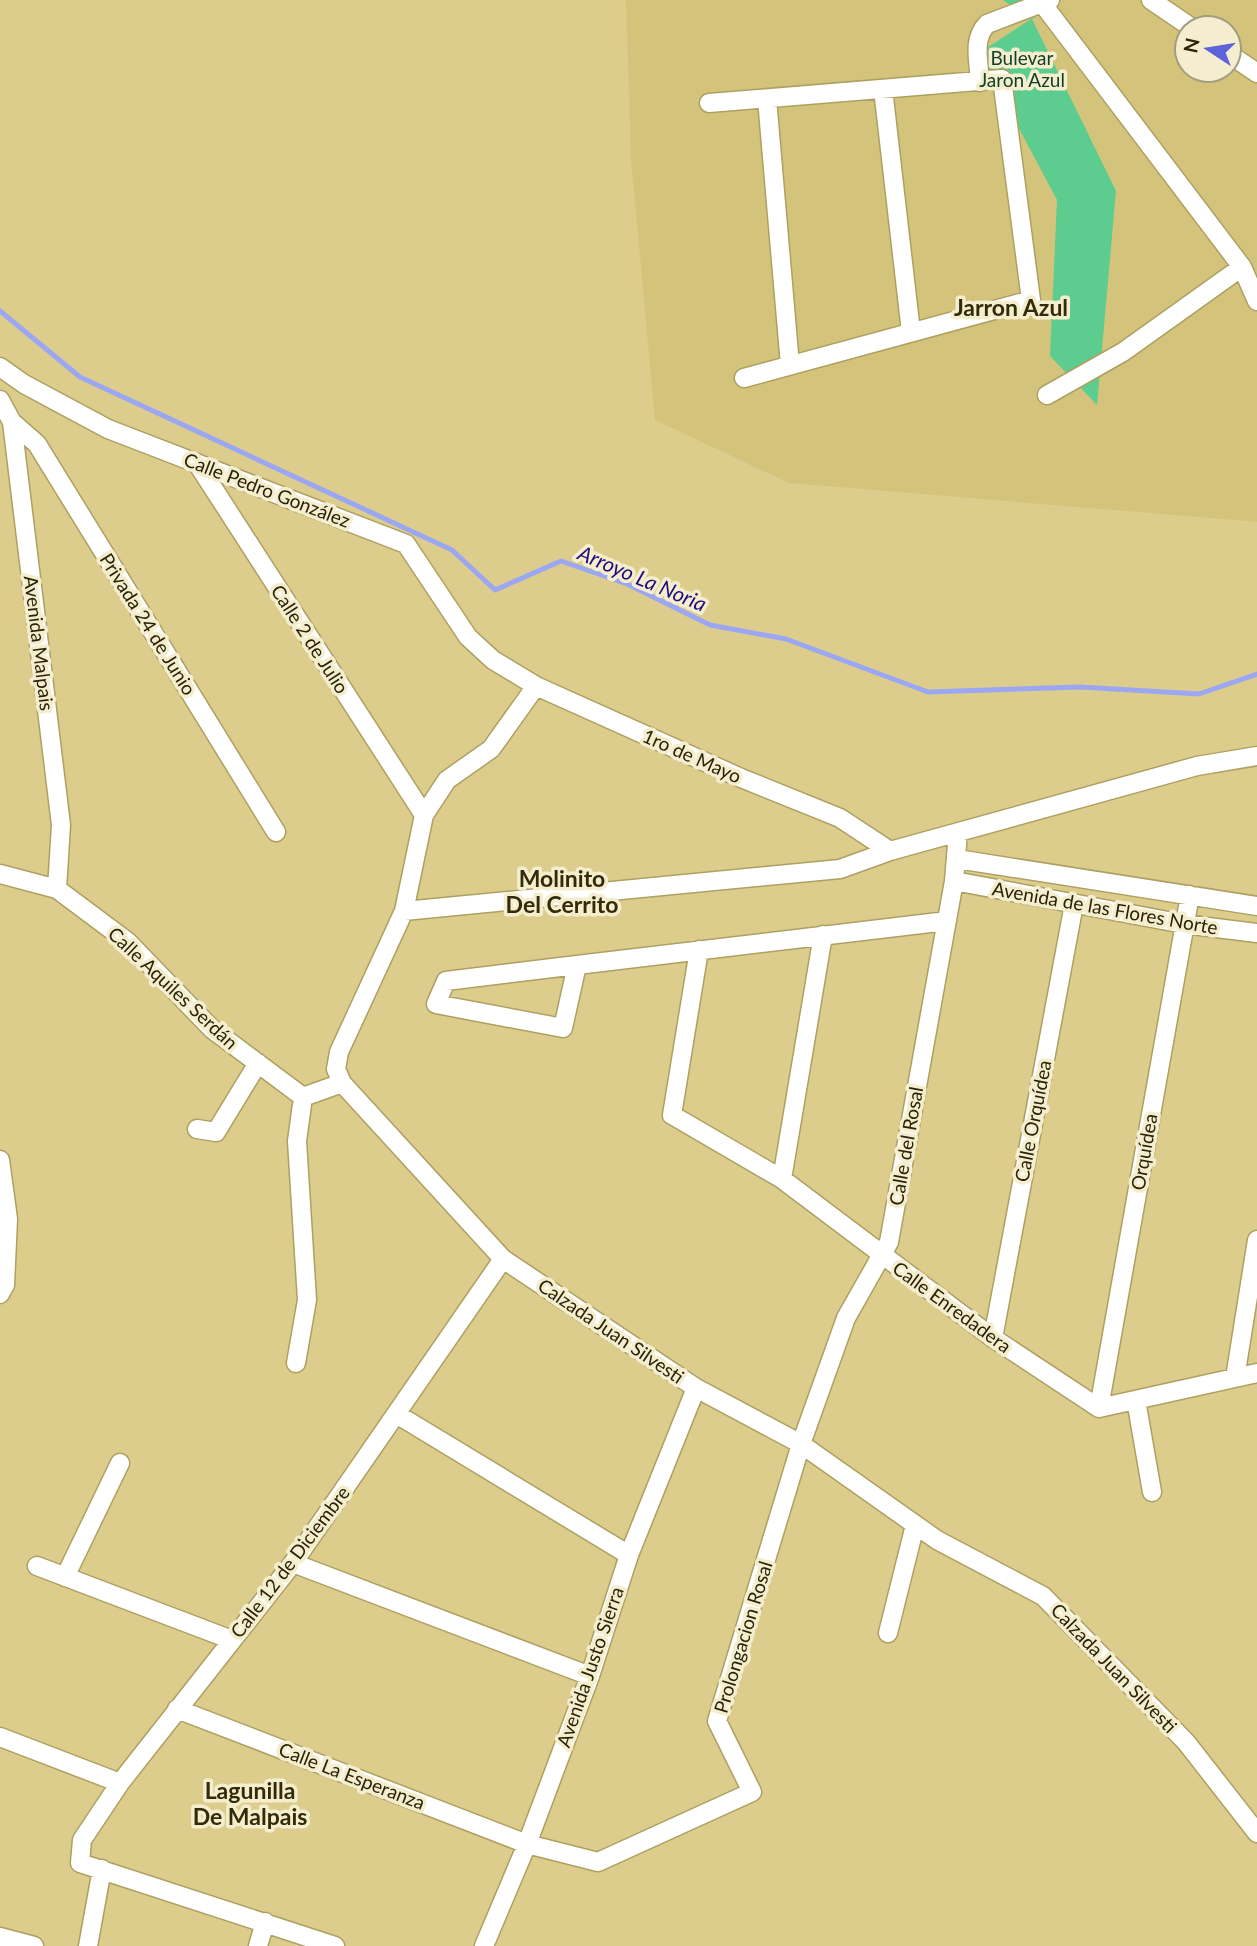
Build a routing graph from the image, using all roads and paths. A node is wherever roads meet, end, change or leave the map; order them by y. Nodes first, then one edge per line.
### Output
1 (1151, 0) edge
2 (1046, 2) edge
3 (1173, 15) edge
4 (980, 82) junction
5 (883, 89) junction
6 (767, 99) junction
7 (709, 103) dead end
8 (1242, 267) junction
9 (1257, 301) edge
10 (911, 332) junction
11 (790, 365) junction
12 (0, 367) edge
13 (744, 378) dead end
14 (24, 384) junction
15 (0, 390) edge
16 (1046, 395) dead end
17 (0, 400) edge
18 (12, 422) junction
19 (197, 463) junction
20 (493, 660) joint
21 (536, 686) junction
22 (1257, 756) edge
23 (424, 815) junction
24 (276, 832) dead end
25 (958, 832) junction
26 (890, 851) junction
27 (957, 859) junction
28 (0, 874) edge
29 (954, 881) junction
30 (57, 889) junction
31 (1189, 895) junction
32 (1074, 904) junction
33 (1257, 905) edge
34 (404, 911) junction
35 (947, 920) junction
36 (1184, 923) junction
37 (1257, 933) edge
38 (823, 935) junction
39 (699, 950) junction
40 (578, 965) junction
41 (258, 1063) junction
42 (342, 1083) junction
43 (303, 1097) junction
44 (197, 1129) dead end
45 (0, 1160) edge
46 (782, 1179) junction
47 (1257, 1240) edge
48 (881, 1256) junction
49 (503, 1259) junction
50 (0, 1294) edge
51 (993, 1338) junction
52 (296, 1363) dead end
53 (1257, 1373) edge
54 (1235, 1378) junction
55 (696, 1388) junction
56 (1136, 1400) junction
57 (1099, 1408) junction
58 (398, 1415) junction
59 (801, 1444) junction
60 (120, 1463) dead end
61 (1152, 1492) dead end
62 (915, 1525) junction
63 (629, 1555) junction
64 (293, 1563) junction
65 (37, 1566) dead end
66 (65, 1577) junction
67 (888, 1633) dead end
68 (232, 1640) junction
69 (590, 1676) junction
70 (177, 1709) junction
71 (0, 1737) edge
72 (120, 1783) junction
73 (1257, 1833) edge
74 (527, 1844) junction
75 (102, 1870) junction
76 (265, 1922) junction
77 (0, 1937) edge
78 (34, 1946) edge
79 (88, 1946) edge
80 (258, 1946) edge
81 (335, 1946) edge
82 (484, 1946) edge

1 - 3 street
2 - 4 street
2 - 8 street
4 - 5 street
4 - 10 street
5 - 6 street
5 - 10 street
6 - 7 street
6 - 11 street
8 - 9 street
8 - 16 street
10 - 11 street
11 - 13 street
12 - 14 street, Calle Pedro González
14 - 15 street
14 - 19 street, Calle Pedro González
17 - 18 street, Avenida Malpais
18 - 24 street, Privada 24 de Junio
18 - 30 street, Avenida Malpais
19 - 20 street, Calle Pedro González
19 - 23 street, Calle 2 de Julio
20 - 21 street, 1ro de Mayo
21 - 23 street
21 - 26 street, 1ro de Mayo
22 - 25 street
23 - 34 street
25 - 26 street
25 - 27 street, Calle del Rosal
26 - 34 street
27 - 29 street, Calle del Rosal
27 - 31 street, Avenida de las Flores Norte
28 - 30 street, Calle Aquiles Serdán
29 - 32 street, Avenida de las Flores Norte
29 - 35 street, Calle del Rosal
30 - 41 street, Calle Aquiles Serdán
31 - 33 street, Avenida de las Flores Norte
31 - 36 street, Orquídea
32 - 36 street, Avenida de las Flores Norte
32 - 51 street, Calle Orquídea
34 - 42 street
35 - 38 street
35 - 48 street, Calle del Rosal
36 - 37 street, Avenida de las Flores Norte
36 - 57 street, Orquídea
38 - 39 street
38 - 46 street
39 - 40 street
39 - 46 street, Calle Enredadera
40 - 40 street
41 - 43 street, Calle Aquiles Serdán
41 - 44 street
42 - 43 street
42 - 49 street, Calzada Juan Silvesti
43 - 52 street
45 - 50 street
46 - 48 street, Calle Enredadera
47 - 54 street
48 - 51 street, Calle Enredadera
48 - 59 street, Calle del Rosal
49 - 55 street, Calzada Juan Silvesti
49 - 58 street, Calle 12 de Diciembre
51 - 57 street, Calle Enredadera
53 - 54 street
54 - 56 street
55 - 59 street, Calzada Juan Silvesti
55 - 63 street, Avenida Justo Sierra
56 - 57 street
56 - 61 street
58 - 63 street
58 - 64 street, Calle 12 de Diciembre
59 - 62 street, Calzada Juan Silvesti
59 - 74 street, Prolongacion Rosal
60 - 66 street
62 - 67 street
62 - 73 street, Calzada Juan Silvesti
63 - 69 street, Avenida Justo Sierra
64 - 68 street, Calle 12 de Diciembre
64 - 69 street
65 - 66 street
66 - 68 street
68 - 70 street, Calle 12 de Diciembre
69 - 74 street, Avenida Justo Sierra
70 - 72 street, Calle 12 de Diciembre
70 - 74 street, Calle La Esperanza
71 - 72 street
72 - 75 street, Calle 12 de Diciembre
74 - 82 street, Avenida Justo Sierra
75 - 76 street
75 - 79 street
76 - 80 street
76 - 81 street
77 - 78 street

